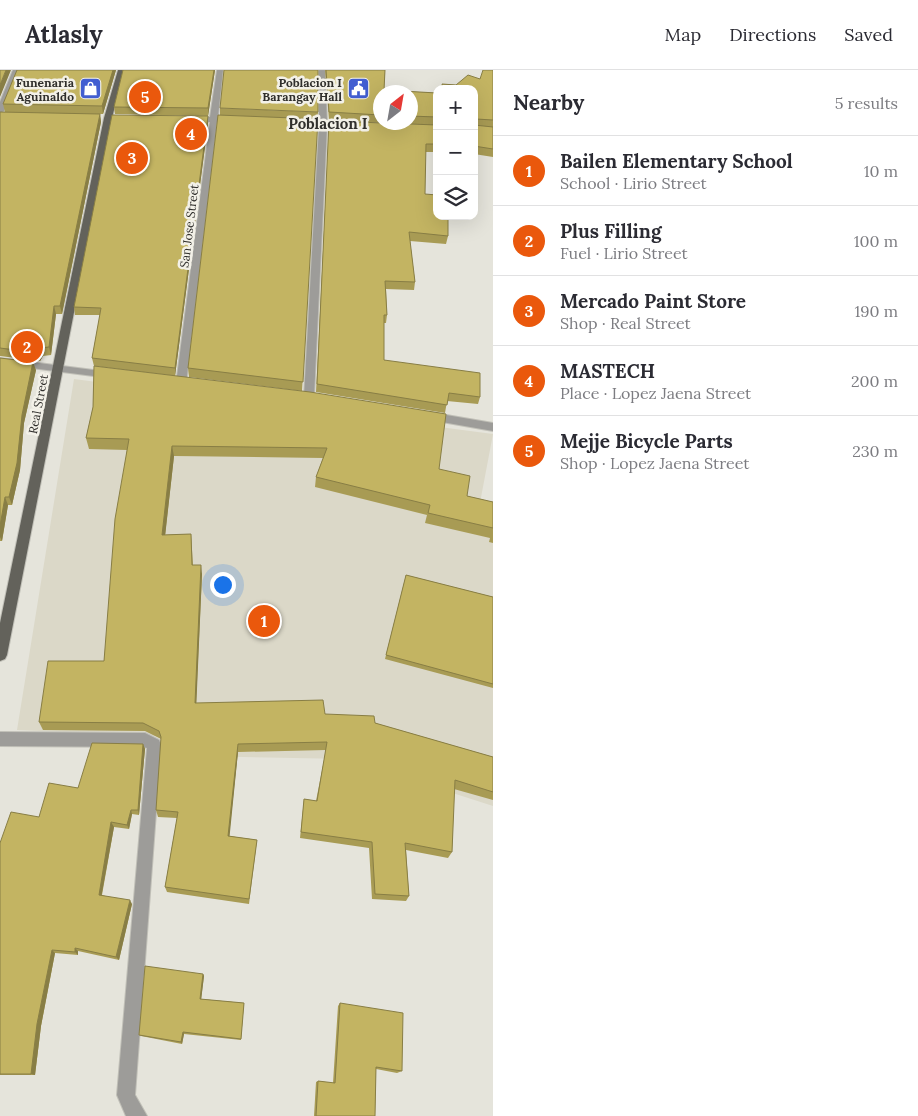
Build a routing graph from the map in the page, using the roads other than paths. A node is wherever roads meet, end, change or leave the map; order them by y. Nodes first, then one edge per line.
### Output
1 (16, 70) edge
2 (121, 70) edge
3 (220, 70) edge
4 (322, 70) edge
5 (0, 111) edge
6 (0, 116) edge
7 (10, 116) edge
8 (185, 119) edge
9 (214, 120) junction
10 (244, 121) edge
11 (293, 122) edge
12 (323, 124) junction
13 (351, 125) edge
14 (0, 361) edge
15 (58, 369) junction
16 (124, 377) edge
17 (182, 384) edge
18 (309, 398) edge
19 (416, 414) edge
20 (493, 427) edge
21 (0, 655) edge
22 (0, 739) edge
23 (138, 1116) edge

1 - 5 street
2 - 15 main road, Real Street
3 - 9 street, San Jose Street
4 - 12 street
6 - 7 street
8 - 9 street
9 - 10 street
9 - 17 street, San Jose Street
11 - 12 street
12 - 13 street
12 - 18 street
14 - 15 street
15 - 16 street
15 - 21 main road, Real Street
19 - 20 street
22 - 23 street

